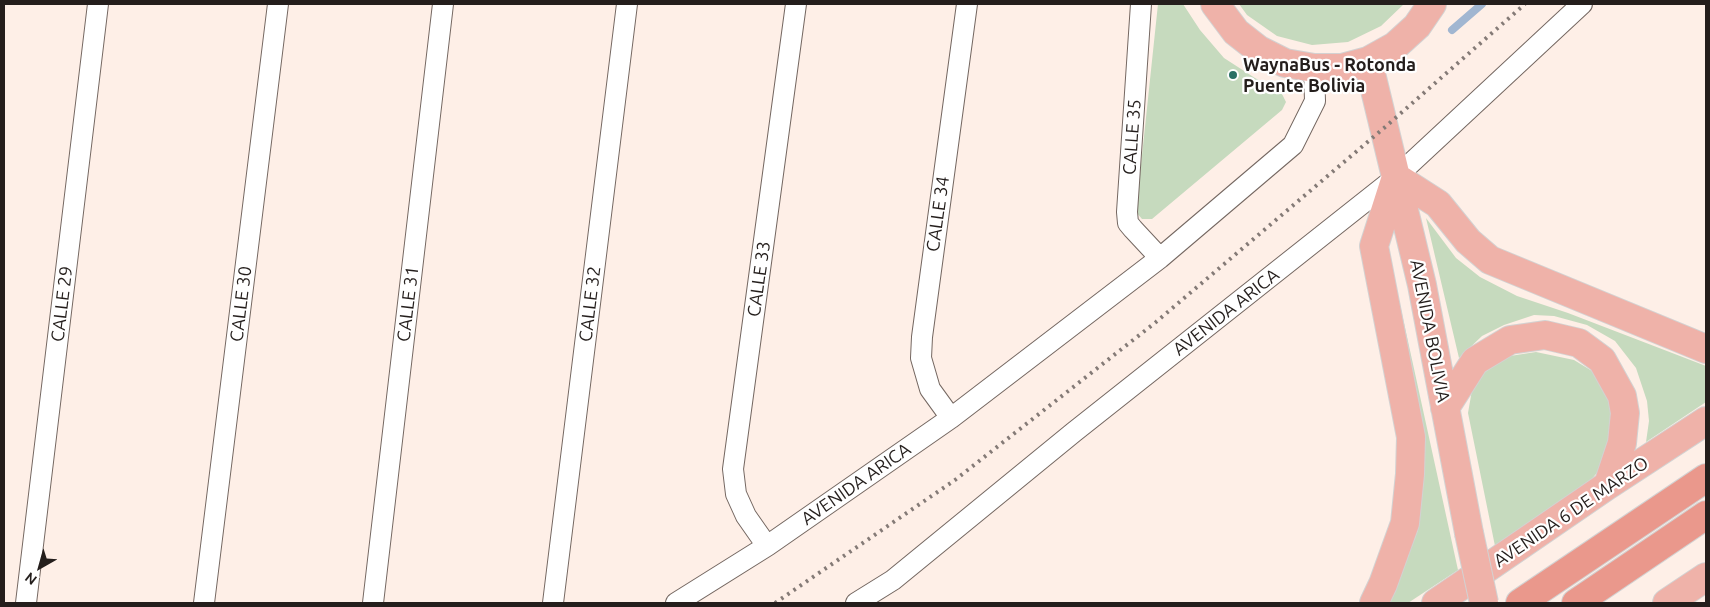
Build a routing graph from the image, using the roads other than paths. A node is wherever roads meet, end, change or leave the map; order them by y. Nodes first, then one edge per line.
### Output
1 (98, 4) edge
2 (278, 4) edge
3 (443, 4) edge
4 (627, 4) edge
5 (796, 4) edge
6 (967, 4) edge
7 (1141, 4) edge
8 (1215, 4) edge
9 (1432, 4) edge
10 (1582, 4) edge
11 (1368, 61) junction
12 (1314, 68) junction
13 (1396, 177) junction
14 (1160, 258) junction
15 (1706, 349) edge
16 (1445, 408) junction
17 (951, 418) junction
18 (1706, 421) edge
19 (1706, 478) edge
20 (1608, 485) junction
21 (1706, 516) edge
22 (767, 546) junction
23 (1706, 577) edge
24 (26, 603) edge
25 (204, 603) edge
26 (373, 603) edge
27 (553, 603) edge
28 (676, 603) edge
29 (856, 603) edge
30 (1374, 603) edge
31 (1436, 603) edge
32 (1484, 603) edge
33 (1520, 603) edge
34 (1576, 603) edge
35 (1666, 603) edge

1 - 24 street, CALLE 29
2 - 25 street, CALLE 30
3 - 26 street, CALLE 31
4 - 27 street, CALLE 32
5 - 22 street, CALLE 33
6 - 17 street, CALLE 34
7 - 14 street, CALLE 35
8 - 12 main road
9 - 11 main road
10 - 13 street, AVENIDA ARICA
11 - 12 main road
11 - 13 main road, AVENIDA BOLIVIA
12 - 14 street, AVENIDA ARICA
13 - 15 main road
13 - 16 main road, AVENIDA BOLIVIA
13 - 29 street, AVENIDA ARICA
13 - 30 main road
14 - 17 street, AVENIDA ARICA
16 - 20 main road
16 - 32 main road, AVENIDA BOLIVIA, bridge
17 - 22 street, AVENIDA ARICA
18 - 20 main road, AVENIDA 6 DE MARZO
19 - 33 highway
20 - 31 main road, AVENIDA 6 DE MARZO
21 - 34 highway
22 - 28 street, AVENIDA ARICA
23 - 35 main road

